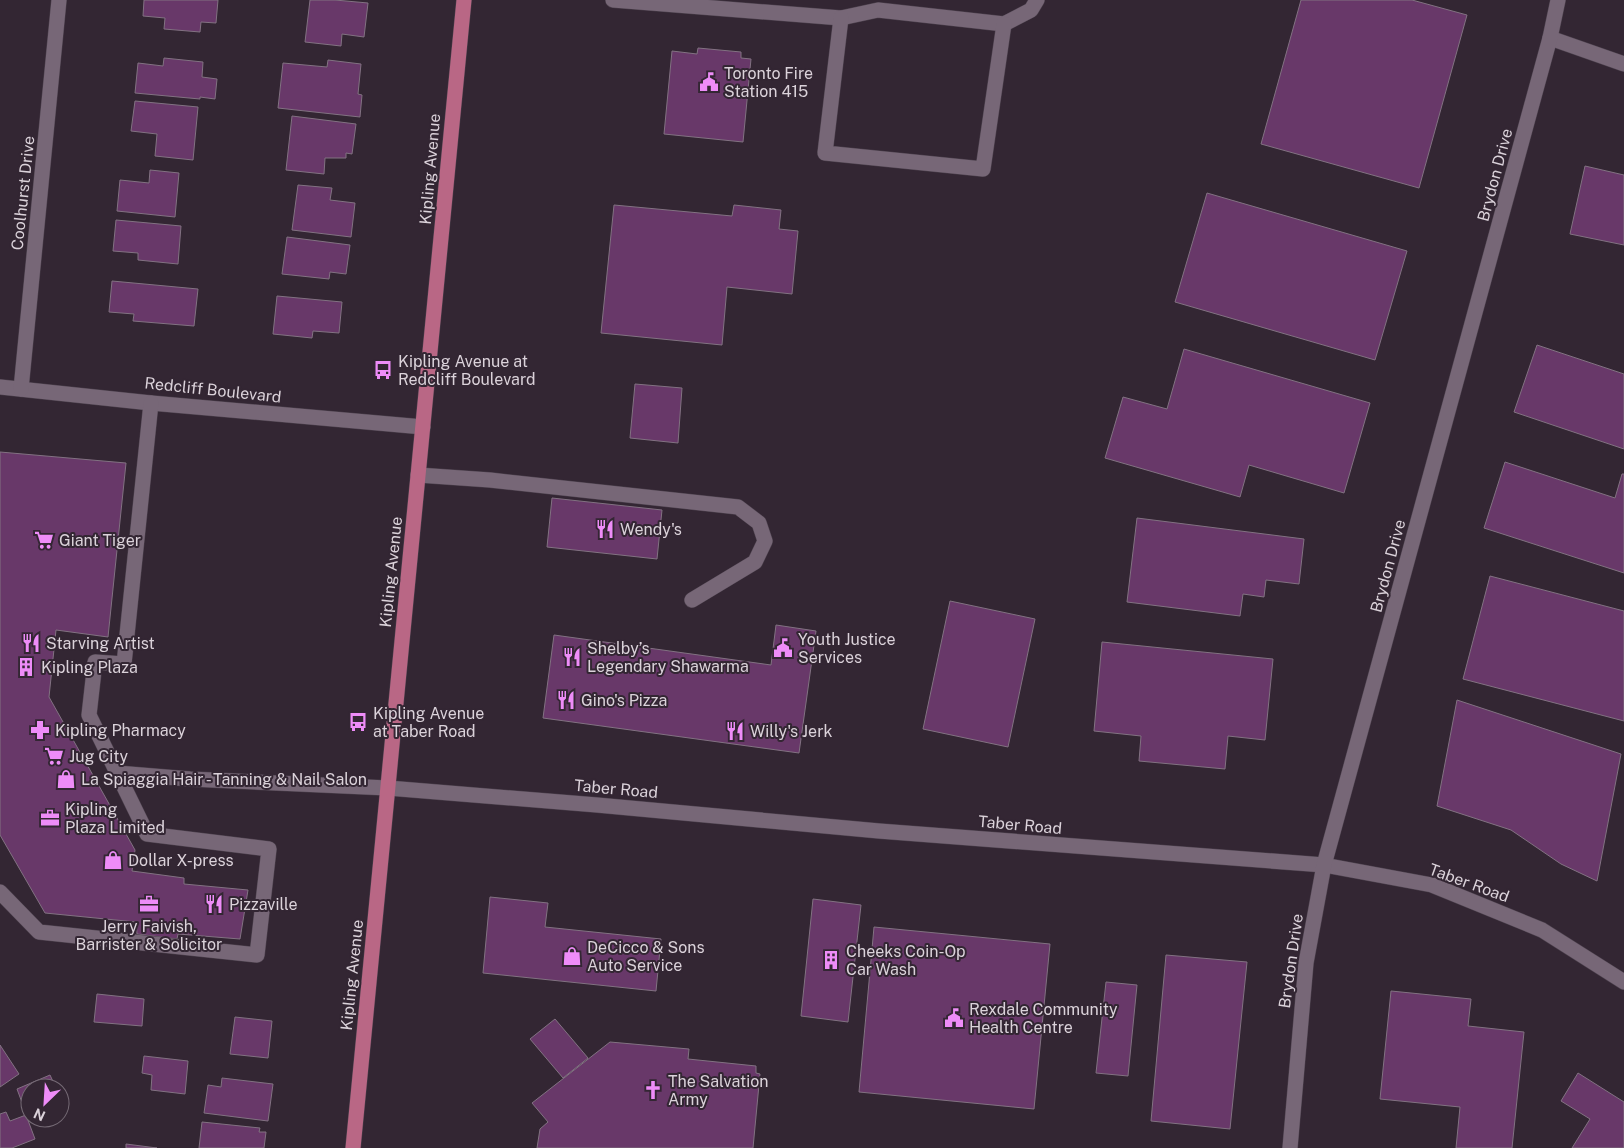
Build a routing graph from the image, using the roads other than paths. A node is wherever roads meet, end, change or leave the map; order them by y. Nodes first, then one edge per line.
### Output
1 (60, 0) edge
2 (464, 0) edge
3 (613, 0) edge
4 (1037, 0) edge
5 (1558, 0) edge
6 (841, 18) junction
7 (1004, 24) junction
8 (1550, 38) junction
9 (1624, 64) edge
10 (0, 387) edge
11 (21, 389) junction
12 (151, 403) junction
13 (422, 428) junction
14 (418, 475) junction
15 (692, 600) dead end
16 (118, 773) junction
17 (388, 788) junction
18 (1324, 865) junction
19 (0, 892) edge
20 (1624, 982) edge
21 (353, 1148) edge
22 (1290, 1148) edge

1 - 11 street, Coolhurst Drive
2 - 13 main road, Kipling Avenue
3 - 6 street
4 - 7 street
5 - 8 street, Brydon Drive
6 - 7 street
6 - 7 street
8 - 9 street
8 - 18 street, Brydon Drive
10 - 11 street, Redcliff Boulevard
11 - 12 street, Redcliff Boulevard
12 - 13 street, Redcliff Boulevard
12 - 16 street
13 - 14 main road, Kipling Avenue
14 - 15 street
14 - 17 main road, Kipling Avenue
16 - 17 street, Taber Road
16 - 19 street
17 - 18 street, Taber Road
17 - 21 main road, Kipling Avenue
18 - 20 street, Taber Road
18 - 22 street, Brydon Drive

